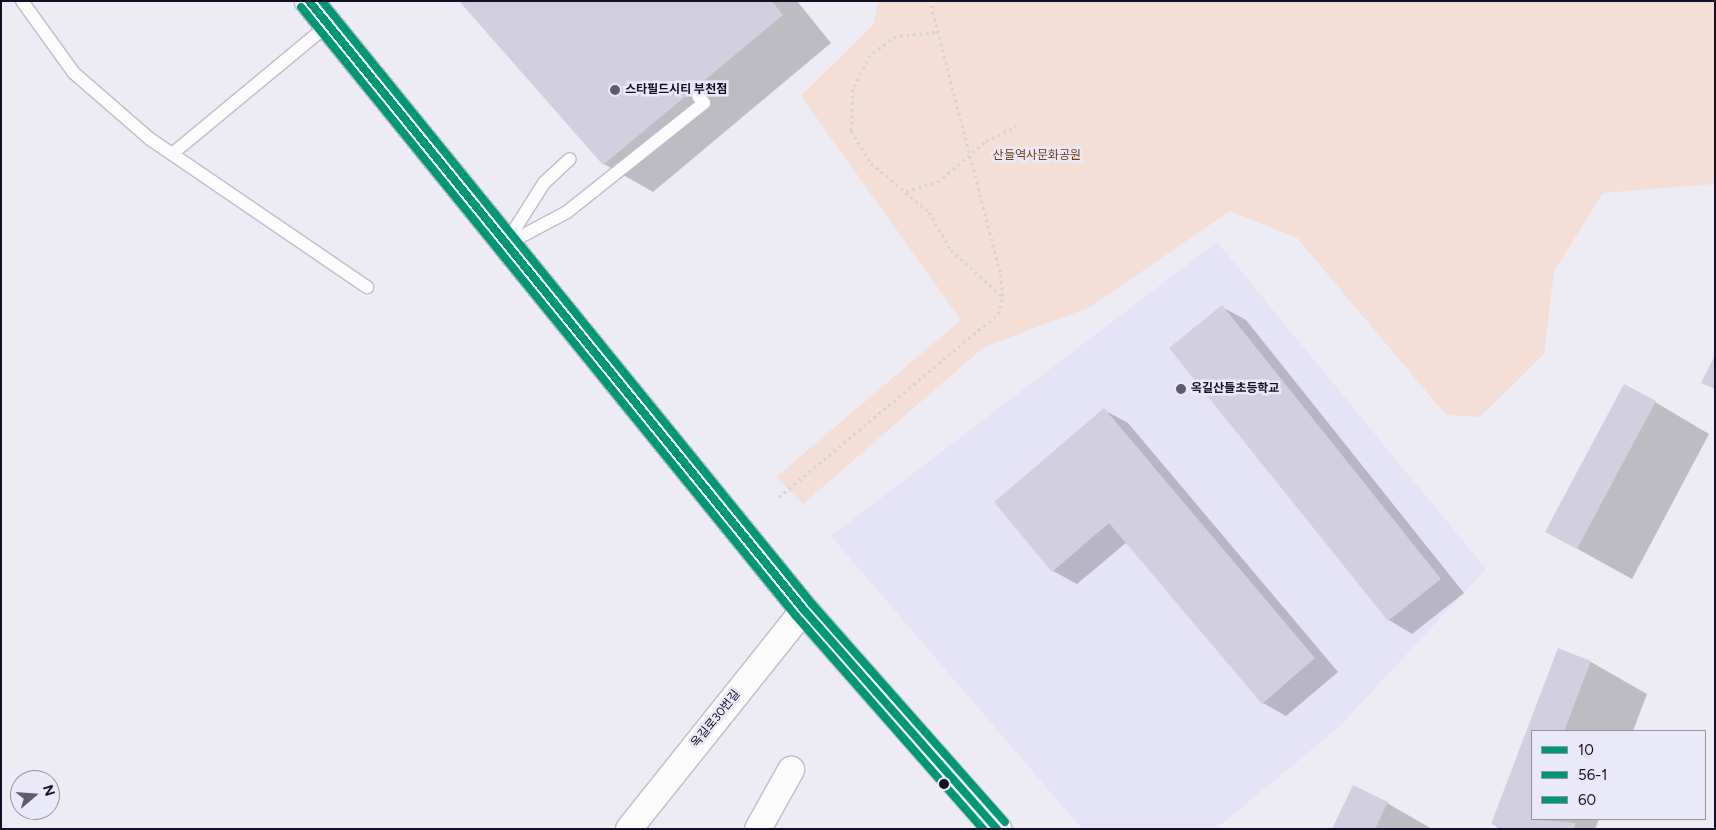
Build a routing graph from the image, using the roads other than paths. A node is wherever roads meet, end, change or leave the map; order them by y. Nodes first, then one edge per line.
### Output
1 (22, 1) edge
2 (310, 1) edge
3 (328, 24) junction
4 (698, 96) dead end
5 (172, 154) junction
6 (570, 159) dead end
7 (505, 245) junction
8 (367, 287) dead end
9 (804, 610) junction
10 (791, 770) dead end
11 (629, 829) edge
12 (758, 829) edge
13 (997, 829) edge

1 - 5 lane
2 - 3 street
3 - 5 lane
3 - 7 street
4 - 7 lane
5 - 8 lane
6 - 7 lane
7 - 9 street
9 - 11 street, 옥길로30번길
9 - 13 street
10 - 12 street

